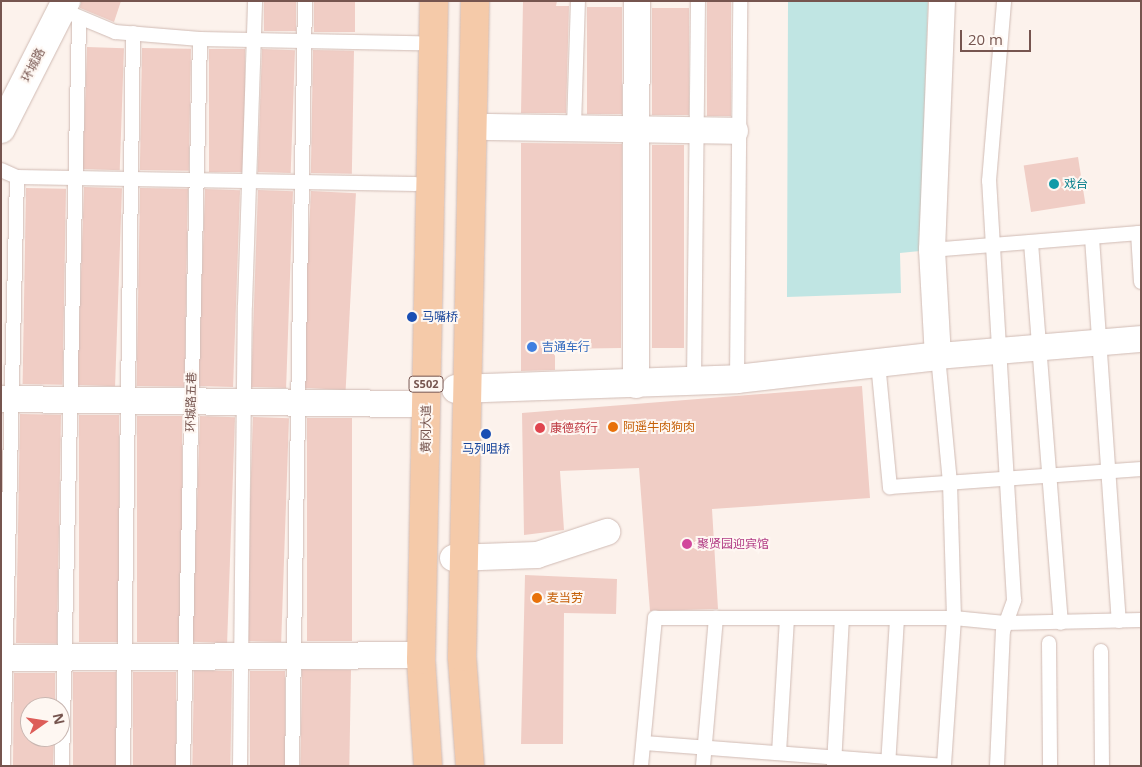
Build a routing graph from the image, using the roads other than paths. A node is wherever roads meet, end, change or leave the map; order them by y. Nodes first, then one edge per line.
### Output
1 (255, 1) edge
2 (305, 1) edge
3 (434, 1) edge
4 (475, 1) edge
5 (578, 1) edge
6 (637, 1) edge
7 (698, 1) edge
8 (740, 1) edge
9 (942, 1) edge
10 (1004, 1) edge
11 (69, 10) edge
12 (133, 33) junction
13 (200, 39) junction
14 (418, 43) dead end
15 (7, 103) edge
16 (574, 126) junction
17 (487, 127) dead end
18 (635, 128) junction
19 (1, 129) edge
20 (695, 130) junction
21 (735, 132) junction
22 (1, 170) edge
23 (17, 177) junction
24 (415, 184) dead end
25 (1139, 233) edge
26 (1092, 238) junction
27 (1031, 243) junction
28 (992, 246) junction
29 (932, 250) junction
30 (1141, 282) edge
31 (1141, 339) edge
32 (1098, 343) junction
33 (1043, 348) junction
34 (996, 352) junction
35 (938, 356) junction
36 (878, 363) junction
37 (737, 379) junction
38 (694, 381) junction
39 (636, 385) junction
40 (456, 389) dead end
41 (1, 399) edge
42 (411, 404) dead end
43 (1141, 469) edge
44 (1107, 472) junction
45 (1051, 476) junction
46 (1004, 479) junction
47 (950, 483) junction
48 (607, 532) dead end
49 (453, 558) dead end
50 (716, 618) junction
51 (787, 618) junction
52 (842, 618) junction
53 (897, 618) junction
54 (954, 618) junction
55 (1141, 620) edge
56 (1119, 621) junction
57 (1005, 623) junction
58 (1061, 623) junction
59 (1049, 643) dead end
60 (1101, 651) dead end
61 (408, 655) dead end
62 (1, 658) edge
63 (645, 743) junction
64 (705, 748) junction
65 (778, 753) junction
66 (834, 762) edge
67 (888, 764) edge
68 (3, 766) edge
69 (62, 766) edge
70 (124, 766) edge
71 (183, 766) edge
72 (240, 766) edge
73 (292, 766) edge
74 (428, 766) edge
75 (470, 766) edge
76 (641, 766) edge
77 (703, 766) edge
78 (943, 766) edge
79 (997, 766) edge
80 (1050, 766) edge
81 (1102, 766) edge

1 - 72 lane
2 - 73 lane
3 - 74 main road, 黄冈大道 / S502
4 - 75 main road
5 - 16 lane
6 - 18 street
7 - 20 lane
8 - 21 lane
9 - 29 street
10 - 28 lane
11 - 12 lane
11 - 15 street, 环城路
11 - 69 lane
12 - 13 lane
12 - 70 lane
13 - 14 lane
13 - 71 lane, 环城路五巷
15 - 19 street, 环城路
16 - 17 street
16 - 18 street
18 - 20 street
18 - 39 street
20 - 21 street
20 - 38 lane
21 - 37 lane
22 - 23 lane
23 - 24 lane
23 - 68 lane
25 - 26 lane
25 - 30 lane
26 - 27 lane
26 - 32 lane
27 - 28 lane
27 - 33 lane
28 - 29 lane
28 - 34 lane
29 - 35 street
31 - 32 street
32 - 33 street
32 - 44 lane
33 - 34 street
33 - 45 lane
34 - 35 street
34 - 46 lane
35 - 36 street
35 - 47 lane
36 - 37 street
36 - 47 lane
37 - 38 street
38 - 39 street
39 - 40 street
41 - 42 street
43 - 44 lane
44 - 45 lane
44 - 56 lane
45 - 46 lane
45 - 58 lane
46 - 47 lane
46 - 57 lane
47 - 54 lane
48 - 49 street
50 - 51 lane
50 - 63 lane
50 - 64 lane
51 - 52 lane
51 - 65 lane
52 - 53 lane
52 - 66 lane
53 - 54 lane
53 - 67 lane
54 - 57 lane
54 - 78 lane
55 - 56 lane
56 - 58 lane
57 - 58 lane
57 - 79 lane
59 - 80 lane
60 - 81 lane
61 - 62 street
63 - 64 lane
63 - 76 lane
64 - 65 lane
64 - 77 lane
65 - 66 lane
66 - 67 lane
67 - 78 lane

